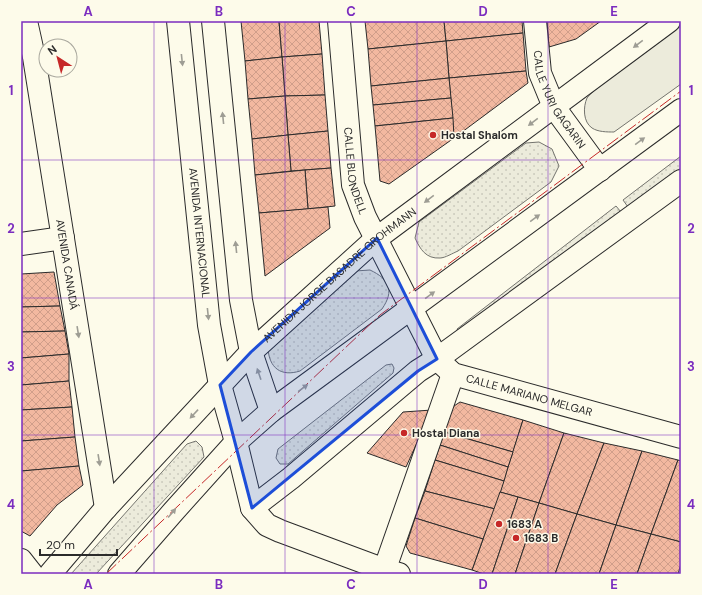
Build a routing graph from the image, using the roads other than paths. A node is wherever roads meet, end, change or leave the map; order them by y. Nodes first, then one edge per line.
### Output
1 (26, 21) edge
2 (178, 21) edge
3 (213, 21) edge
4 (338, 21) edge
5 (535, 21) edge
6 (669, 21) edge
7 (554, 107) junction
8 (681, 110) edge
9 (600, 170) junction
10 (681, 181) edge
11 (63, 238) junction
12 (377, 238) junction
13 (21, 244) edge
14 (412, 308) junction
15 (251, 352) junction
16 (437, 359) junction
17 (453, 374) junction
18 (220, 385) junction
19 (271, 411) junction
20 (678, 433) edge
21 (236, 442) junction
22 (106, 508) junction
23 (252, 508) junction
24 (21, 560) edge
25 (389, 573) edge
26 (32, 574) edge
27 (50, 574) edge
28 (119, 574) edge

1 - 11 main road, AVENIDA CANADÁ
2 -> 18 main road, AVENIDA INTERNACIONAL
15 -> 3 main road
4 - 12 main road, CALLE BLONDELL
5 - 7 main road, CALLE YURI GAGARIN
6 -> 7 main road, AVENIDA JORGE BASADRE GROHMANN
7 - 9 main road, CALLE YURI GAGARIN
7 -> 12 main road, AVENIDA JORGE BASADRE GROHMANN
9 -> 8 main road
14 -> 9 main road
10 - 16 main road
11 - 13 main road
11 -> 22 main road, AVENIDA CANADÁ
12 - 14 main road, CALLE BLONDELL
12 - 15 main road, AVENIDA JORGE BASADRE GROHMANN
14 - 16 main road, CALLE MARIANO MELGAR
19 -> 14 main road
15 - 18 main road, AVENIDA JORGE BASADRE GROHMANN
19 -> 15 main road
16 - 17 main road, CALLE MARIANO MELGAR
16 - 23 main road
17 - 20 main road, CALLE MARIANO MELGAR
17 - 25 main road
18 - 21 main road, AVENIDA INTERNACIONAL
18 -> 22 main road, AVENIDA JORGE BASADRE GROHMANN
19 - 21 main road
21 - 23 main road, AVENIDA INTERNACIONAL
28 -> 21 main road
22 - 27 main road, AVENIDA JORGE BASADRE GROHMANN
23 - 25 main road
24 - 26 main road

